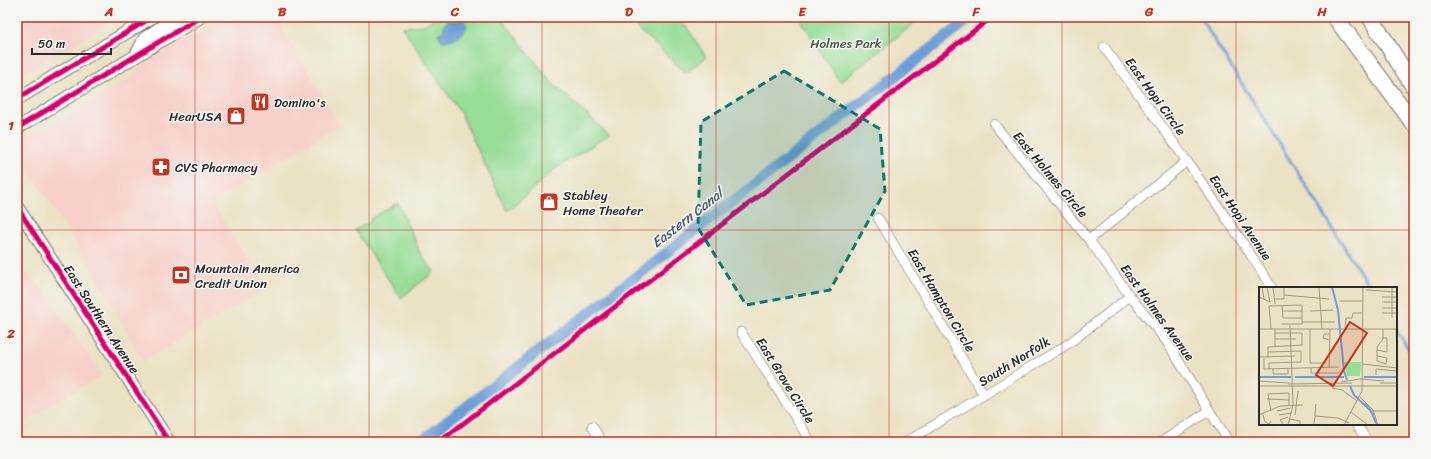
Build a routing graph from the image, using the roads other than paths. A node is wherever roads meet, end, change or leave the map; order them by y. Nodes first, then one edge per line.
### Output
1 (152, 17) edge
2 (176, 17) edge
3 (200, 17) edge
4 (1335, 17) edge
5 (1370, 17) edge
6 (1104, 47) dead end
7 (135, 57) junction
8 (1414, 87) edge
9 (17, 99) edge
10 (994, 124) dead end
11 (1414, 124) edge
12 (17, 128) edge
13 (1187, 161) junction
14 (17, 207) edge
15 (878, 218) dead end
16 (1089, 240) junction
17 (1271, 287) edge
18 (1130, 296) junction
19 (740, 332) dead end
20 (984, 395) junction
21 (1209, 411) junction
22 (1357, 425) edge
23 (592, 426) dead end
24 (169, 442) edge
25 (602, 442) edge
26 (810, 442) edge
27 (906, 442) edge
28 (1161, 442) edge
29 (1229, 442) edge
30 (1368, 442) edge

1 - 9 main road
2 - 7 main road
3 - 7 main road
4 - 11 highway
5 - 8 highway
6 - 13 street, East Hopi Circle
7 - 12 main road
10 - 16 street, East Holmes Circle
13 - 16 street
13 - 17 street, East Hopi Avenue
14 - 24 main road, East Southern Avenue
15 - 20 street, East Hampton Circle
16 - 18 street, East Holmes Avenue
18 - 20 street, South Norfolk
18 - 21 street, East Holmes Avenue
19 - 26 street, East Grove Circle
20 - 27 street, South Norfolk
21 - 28 street
21 - 29 street, East Holmes Avenue
22 - 30 street
23 - 25 street

